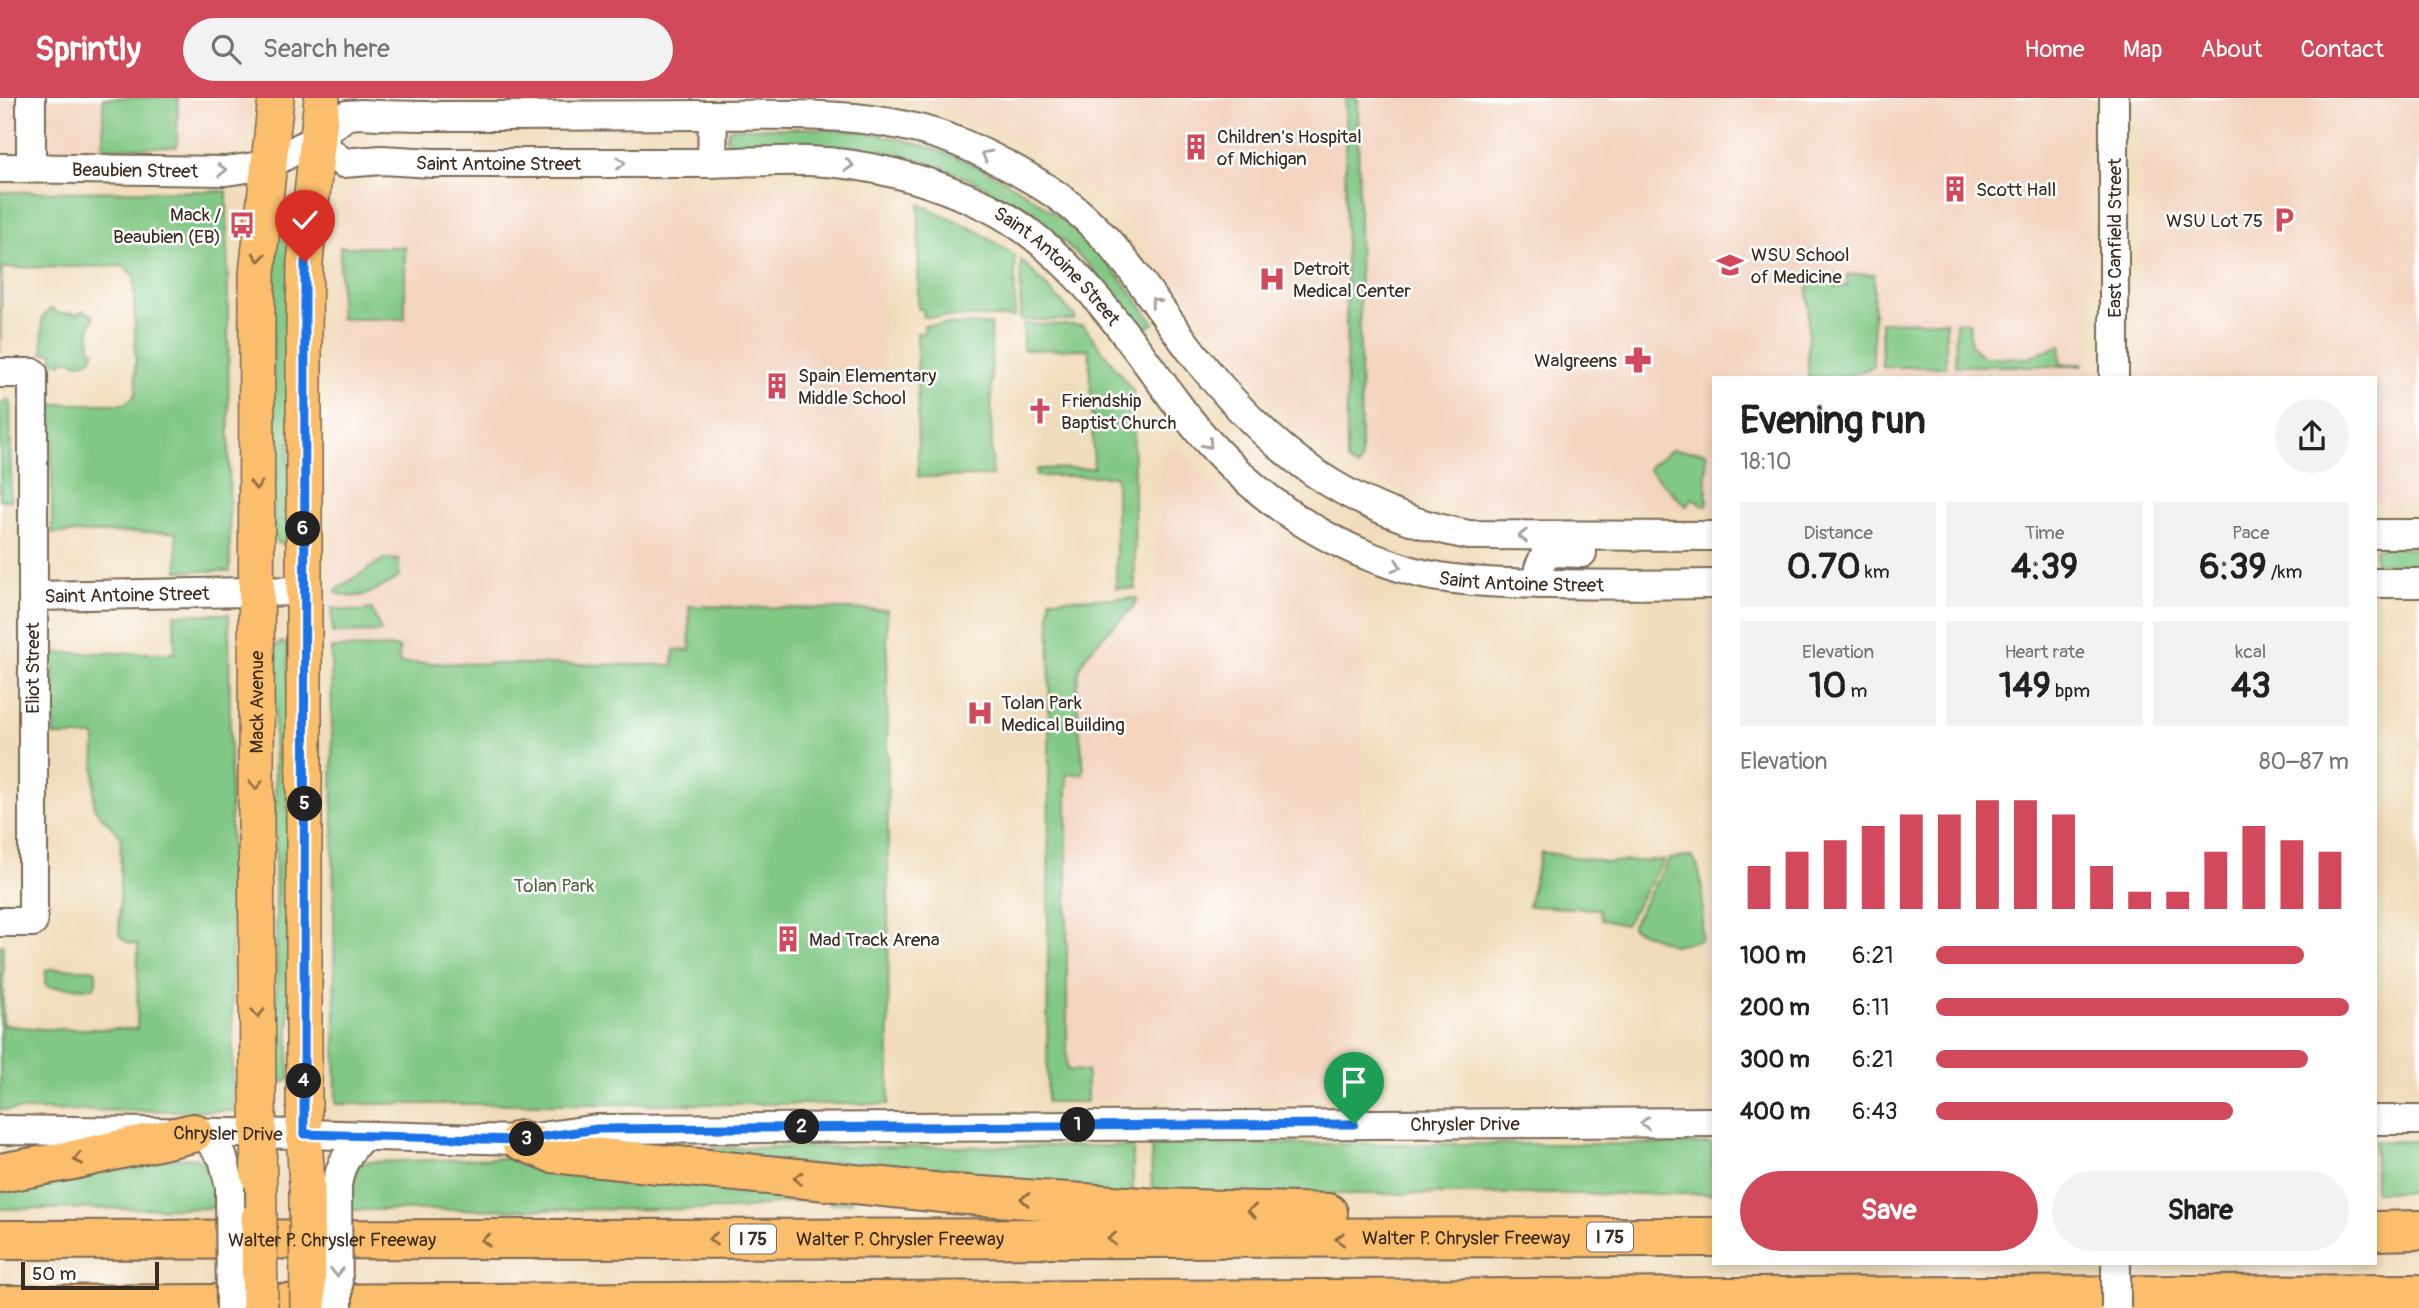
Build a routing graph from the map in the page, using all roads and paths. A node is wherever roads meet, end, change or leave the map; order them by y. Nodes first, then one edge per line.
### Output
1 (32, 98) edge
2 (276, 98) edge
3 (322, 98) edge
4 (2114, 98) edge
5 (713, 115) junction
6 (388, 116) junction
7 (316, 139) junction
8 (382, 160) junction
9 (712, 163) junction
10 (268, 165) junction
11 (31, 167) junction
12 (0, 168) edge
13 (264, 200) junction
14 (309, 219) junction
15 (1182, 339) junction
16 (1146, 362) junction
17 (0, 373) edge
18 (2114, 376) edge
19 (1376, 508) junction
20 (2377, 534) edge
21 (2419, 534) edge
22 (1704, 536) edge
23 (303, 540) junction
24 (256, 541) junction
25 (1360, 552) junction
26 (1712, 566) edge
27 (2377, 583) edge
28 (2419, 583) edge
29 (1540, 584) junction
30 (1712, 584) edge
31 (1631, 585) junction
32 (257, 592) junction
33 (305, 592) junction
34 (33, 596) junction
35 (305, 639) junction
36 (257, 642) junction
37 (0, 922) edge
38 (304, 1091) junction
39 (258, 1093) junction
40 (2377, 1120) edge
41 (2419, 1120) edge
42 (1712, 1122) edge
43 (0, 1130) edge
44 (198, 1134) junction
45 (259, 1134) junction
46 (304, 1134) junction
47 (363, 1136) junction
48 (520, 1140) junction
49 (0, 1173) edge
50 (322, 1186) junction
51 (245, 1187) junction
52 (2419, 1230) edge
53 (2377, 1231) edge
54 (1712, 1237) edge
55 (1506, 1238) junction
56 (0, 1240) edge
57 (2116, 1265) edge
58 (2419, 1294) edge
59 (1791, 1296) junction
60 (1015, 1304) edge
61 (0, 1305) edge
62 (231, 1308) edge
63 (260, 1308) edge
64 (308, 1308) edge
65 (338, 1308) edge
66 (1853, 1308) edge
67 (2116, 1308) edge

1 - 11 street
2 - 10 main road, Mack Avenue
3 - 7 main road
4 - 18 street, East Canfield Street
5 - 6 street
5 - 9 street
15 -> 5 street
6 - 7 street
6 - 8 street
7 - 8 street, Saint Antoine Street
7 - 10 street
7 - 14 main road
8 -> 9 street, Saint Antoine Street
9 -> 16 street, Saint Antoine Street
11 -> 10 street, Beaubien Street
10 - 13 main road, Mack Avenue
11 - 12 street, Beaubien Street
13 - 14 main road
13 -> 24 main road, Mack Avenue
14 - 23 main road
15 - 16 street
15 - 19 street
16 -> 25 street, Saint Antoine Street
17 - 34 street, Eliot Street
22 -> 19 street
19 - 25 street
20 - 21 street
22 - 29 street
23 - 24 main road
23 - 33 main road
24 - 32 main road, Mack Avenue
25 -> 29 street, Saint Antoine Street
26 - 31 street
27 - 28 street
29 - 31 street, Saint Antoine Street
30 - 31 street, Saint Antoine Street
32 - 33 street, Saint Antoine Street
32 - 34 street, Saint Antoine Street
32 - 36 main road, Mack Avenue
33 - 35 main road
34 - 37 street, Eliot Street
35 - 36 main road
35 - 38 main road
36 -> 39 main road, Mack Avenue
38 - 39 main road
38 - 46 main road
39 - 45 main road, Mack Avenue
40 - 41 street
42 -> 48 street, Chrysler Drive
43 - 44 street, Chrysler Drive
44 - 45 street, Chrysler Drive
44 -> 49 highway
44 - 51 street
45 - 46 street, Chrysler Drive
45 - 51 main road, Mack Avenue
46 - 47 street, Chrysler Drive
46 - 50 main road
47 - 48 street, Chrysler Drive
47 - 50 street
55 -> 48 highway
50 - 64 main road, bridge
50 -> 65 street, bridge
51 - 62 street, bridge
51 - 63 main road, Mack Avenue, bridge
52 - 53 highway
54 - 55 highway, Walter P. Chrysler Freeway / I 75
55 -> 56 highway, Walter P. Chrysler Freeway / I 75
57 - 67 street, bridge
58 - 59 highway
59 - 60 highway
59 - 66 highway
60 - 61 highway

